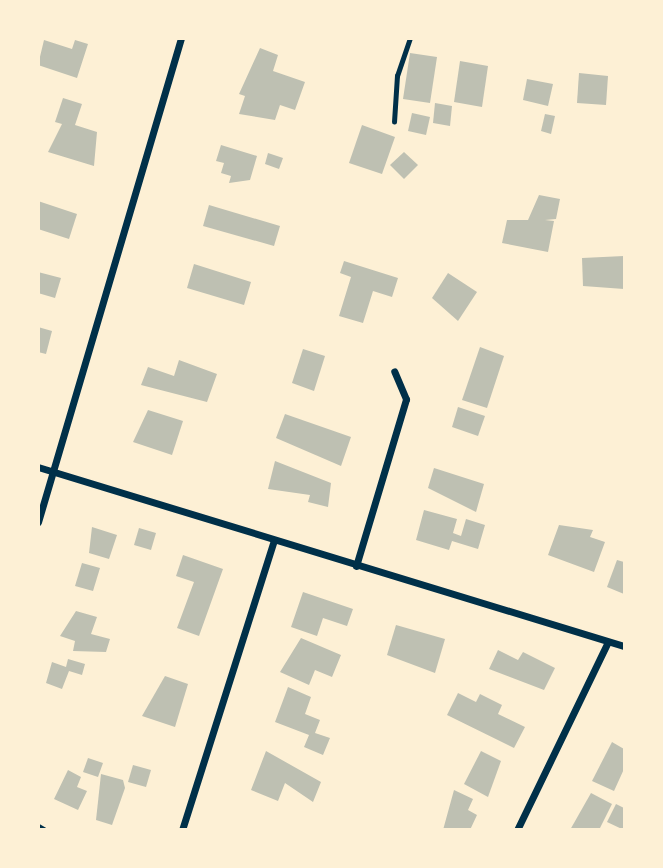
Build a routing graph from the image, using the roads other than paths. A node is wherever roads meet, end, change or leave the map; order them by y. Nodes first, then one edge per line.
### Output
1 (181, 38) edge
2 (410, 38) edge
3 (394, 122) dead end
4 (394, 371) dead end
5 (38, 467) edge
6 (54, 472) junction
7 (38, 522) edge
8 (274, 540) junction
9 (356, 566) junction
10 (608, 642) junction
11 (625, 646) edge
12 (183, 830) edge
13 (517, 830) edge

1 - 6 street
2 - 3 lane
4 - 9 street
5 - 6 street
6 - 7 street
6 - 8 street
8 - 9 street
8 - 12 street
9 - 10 street
10 - 11 street
10 - 13 street

